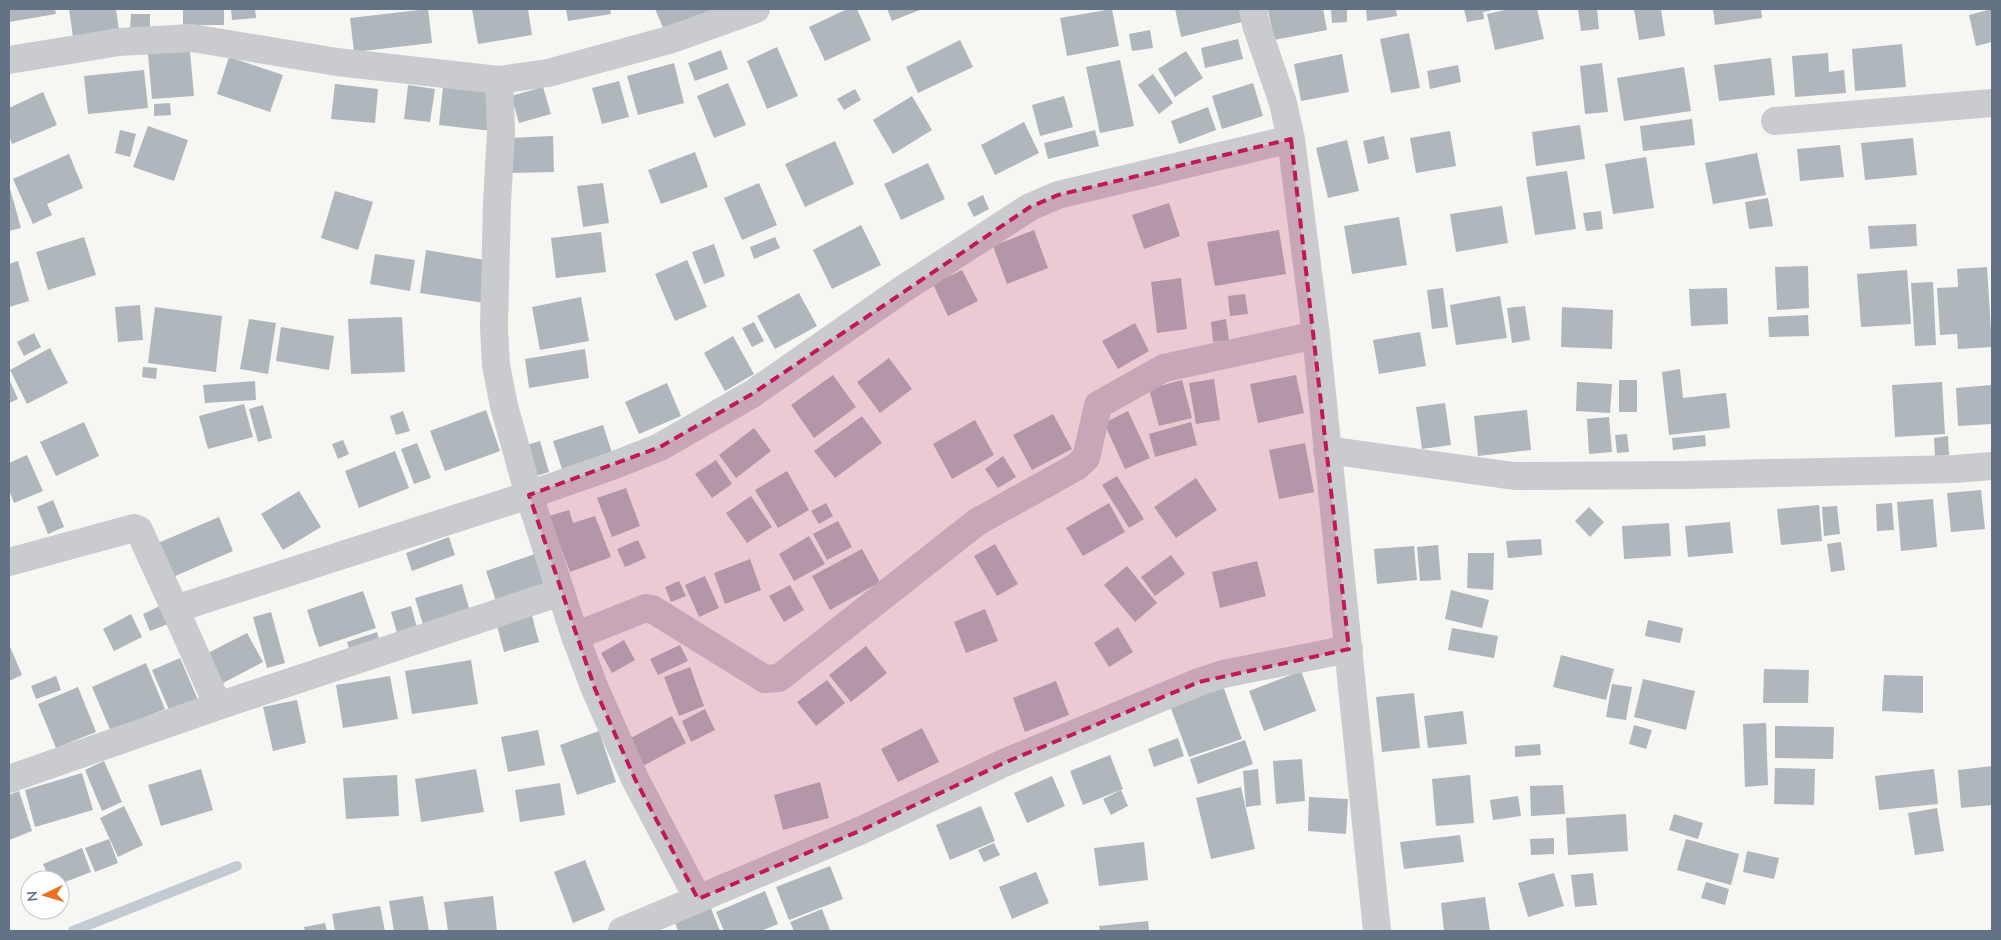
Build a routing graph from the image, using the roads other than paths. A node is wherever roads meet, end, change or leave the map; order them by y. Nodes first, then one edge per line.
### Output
1 (756, 9) edge
2 (1253, 9) edge
3 (9, 60) edge
4 (499, 80) junction
5 (1992, 103) edge
6 (1775, 121) dead end
7 (1291, 139) junction
8 (1316, 335) junction
9 (1327, 450) junction
10 (1992, 466) edge
11 (529, 495) junction
12 (9, 562) edge
13 (561, 592) junction
14 (175, 609) junction
15 (575, 636) junction
16 (1349, 649) junction
17 (218, 706) junction
18 (9, 779) edge
19 (698, 899) junction
20 (622, 931) edge
21 (1377, 931) edge

1 - 4 street
2 - 7 street
3 - 4 street
4 - 11 street
5 - 6 street
7 - 8 street
7 - 11 street
8 - 9 street
8 - 15 street
9 - 10 street
9 - 16 street
11 - 13 street
11 - 14 street
12 - 14 street
13 - 15 street
13 - 17 street
14 - 17 street
15 - 19 street
16 - 19 street
16 - 21 street
17 - 18 street
19 - 20 street

